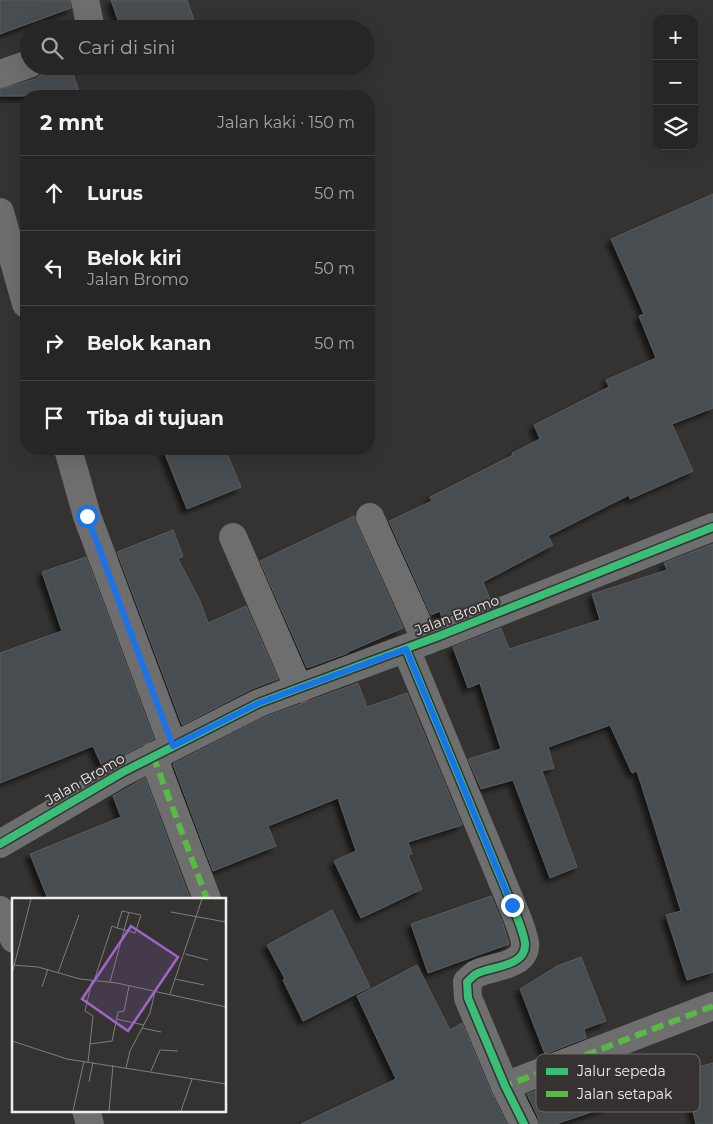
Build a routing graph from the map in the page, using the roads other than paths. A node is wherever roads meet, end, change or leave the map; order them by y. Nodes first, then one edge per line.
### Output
1 (85, 0) edge
2 (89, 20) edge
3 (20, 67) edge
4 (0, 74) edge
5 (0, 212) edge
6 (20, 283) edge
7 (70, 455) edge
8 (370, 518) dead end
9 (713, 527) edge
10 (233, 536) dead end
11 (416, 645) junction
12 (299, 689) junction
13 (163, 751) junction
14 (0, 844) edge
15 (207, 898) edge
16 (0, 910) edge
17 (12, 935) edge
18 (713, 1006) edge
19 (588, 1054) edge
20 (536, 1074) edge
21 (505, 1086) junction
22 (524, 1124) edge

1 - 2 street
3 - 4 street
5 - 6 street
7 - 13 street
8 - 11 street
9 - 11 street, Jalan Bromo
10 - 12 street
11 - 12 street, Jalan Bromo
11 - 21 street
12 - 13 street, Jalan Bromo
13 - 14 street, Jalan Bromo
13 - 15 street
16 - 17 street
18 - 19 street
20 - 21 street
21 - 22 street

